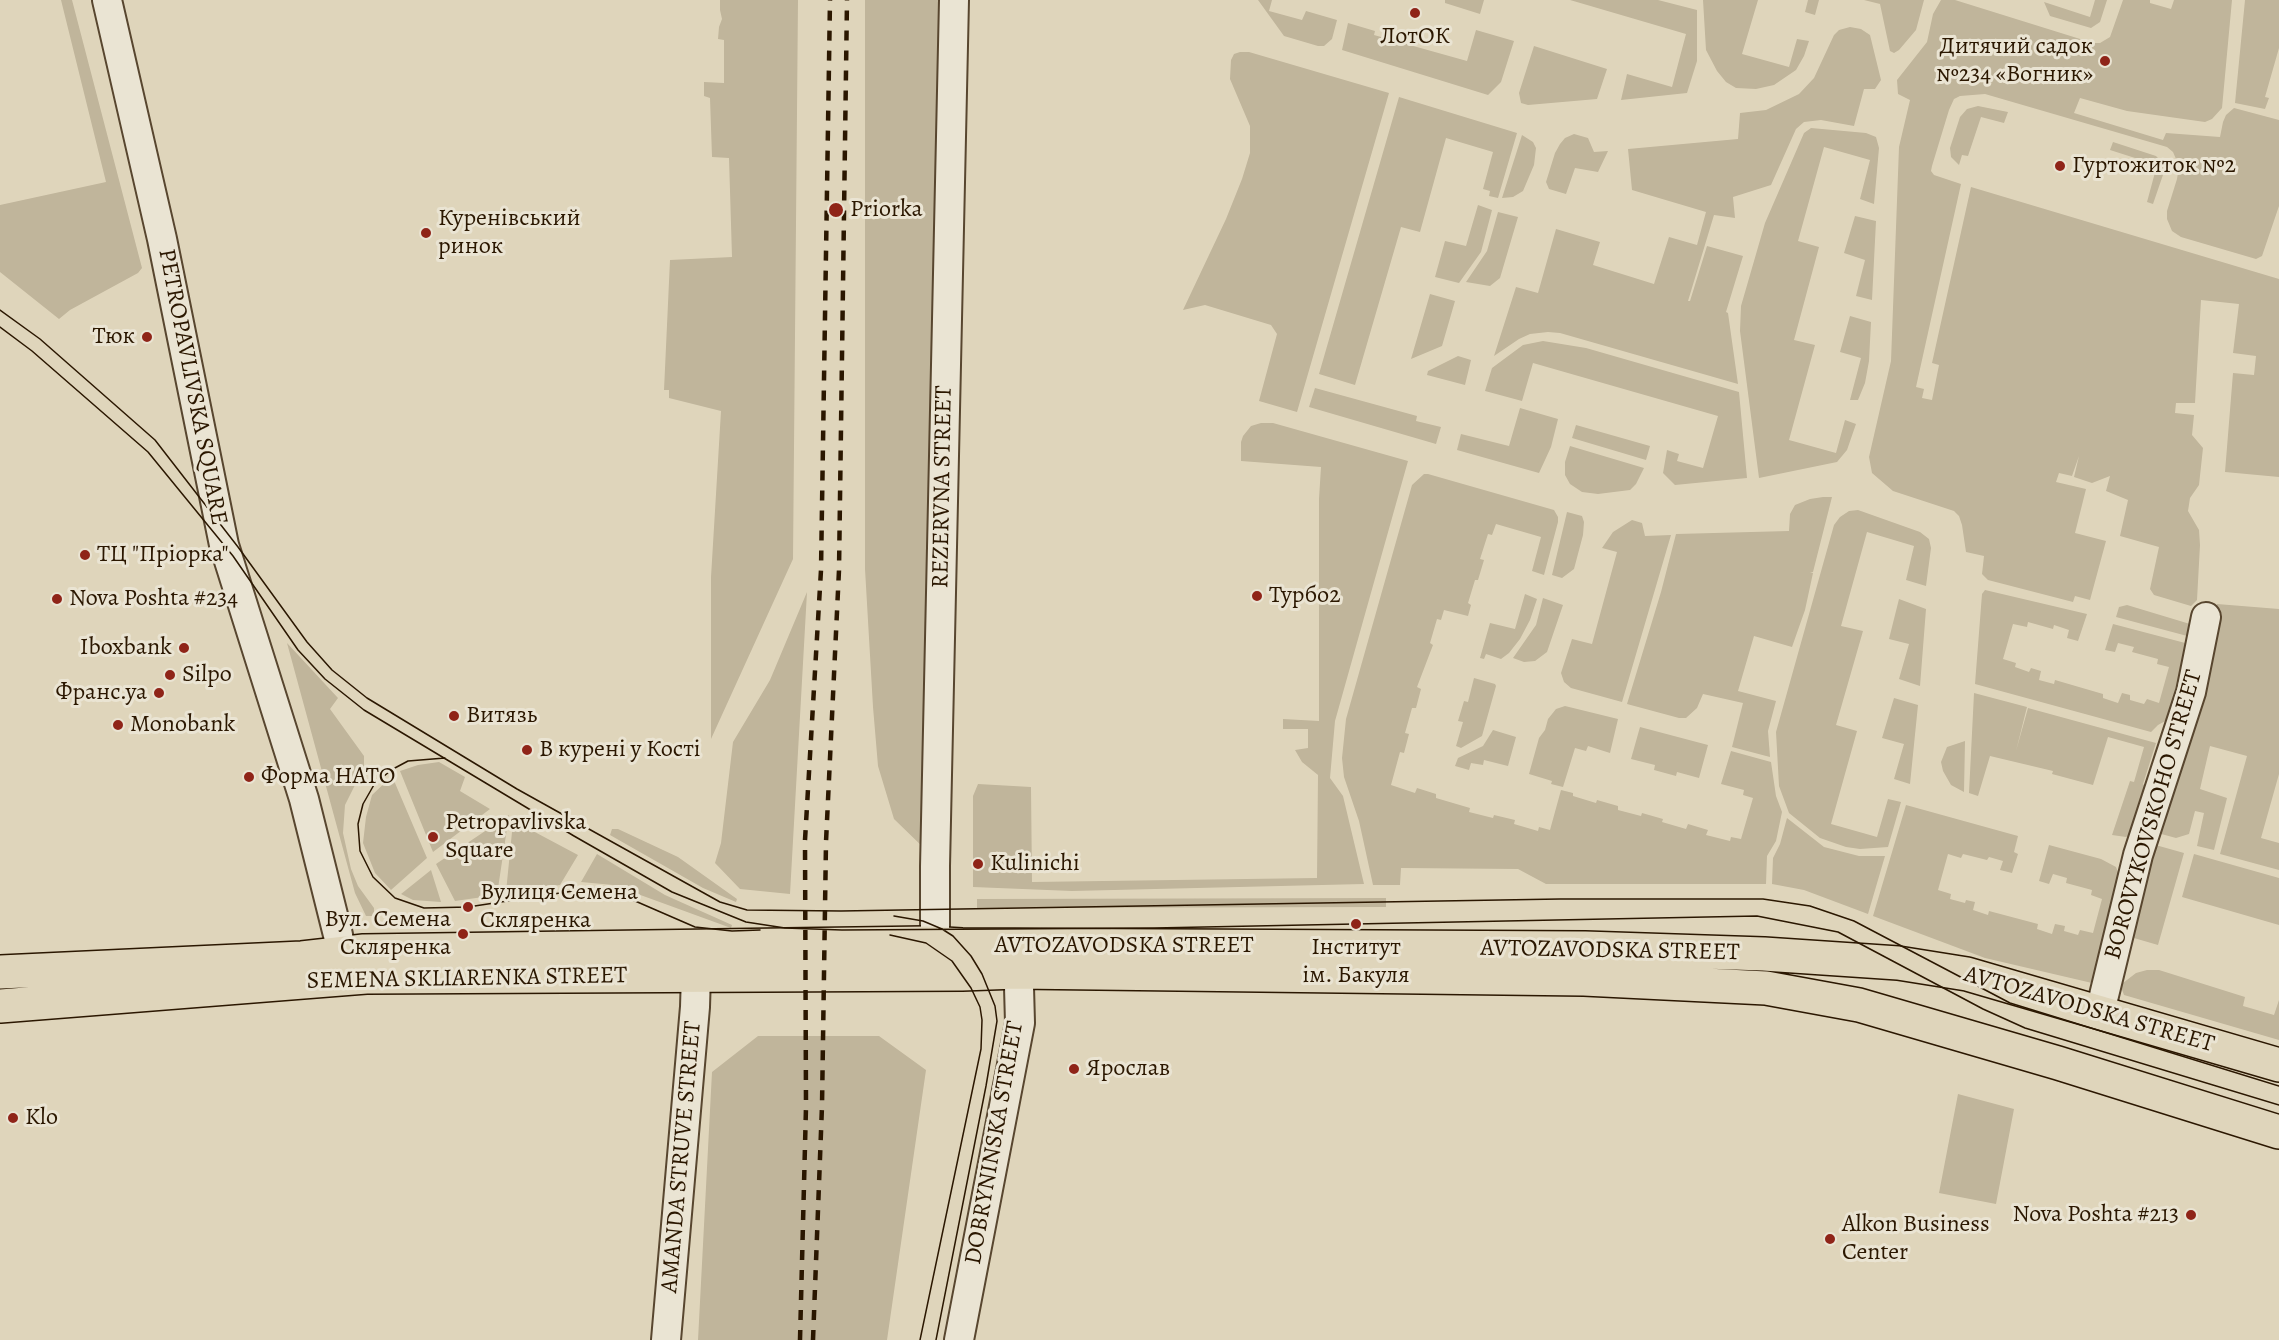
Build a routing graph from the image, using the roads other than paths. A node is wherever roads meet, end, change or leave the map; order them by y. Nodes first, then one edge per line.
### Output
1 (107, 0) edge
2 (954, 0) edge
3 (2206, 617) dead end
4 (932, 954) junction
5 (1017, 959) junction
6 (343, 966) junction
7 (0, 972) edge
8 (696, 974) junction
9 (0, 1006) edge
10 (2100, 1012) junction
11 (2279, 1065) edge
12 (2279, 1132) edge
13 (666, 1340) edge
14 (959, 1340) edge

1 - 6 street, PETROPAVLIVSKA SQUARE
2 - 4 street, REZERVNA STREET
3 - 10 street, BOROVYKOVSKOHO STREET
4 - 5 main road, AVTOZAVODSKA STREET
4 - 6 main road, SEMENA SKLIARENKA STREET
4 - 8 main road, SEMENA SKLIARENKA STREET
5 - 10 main road, AVTOZAVODSKA STREET
5 - 12 main road, AVTOZAVODSKA STREET
5 - 14 street, DOBRYNINSKA STREET
6 - 7 main road, SEMENA SKLIARENKA STREET
6 - 8 main road, SEMENA SKLIARENKA STREET
6 - 9 main road, SEMENA SKLIARENKA STREET
8 - 13 street, AMANDA STRUVE STREET
10 - 11 main road, AVTOZAVODSKA STREET

